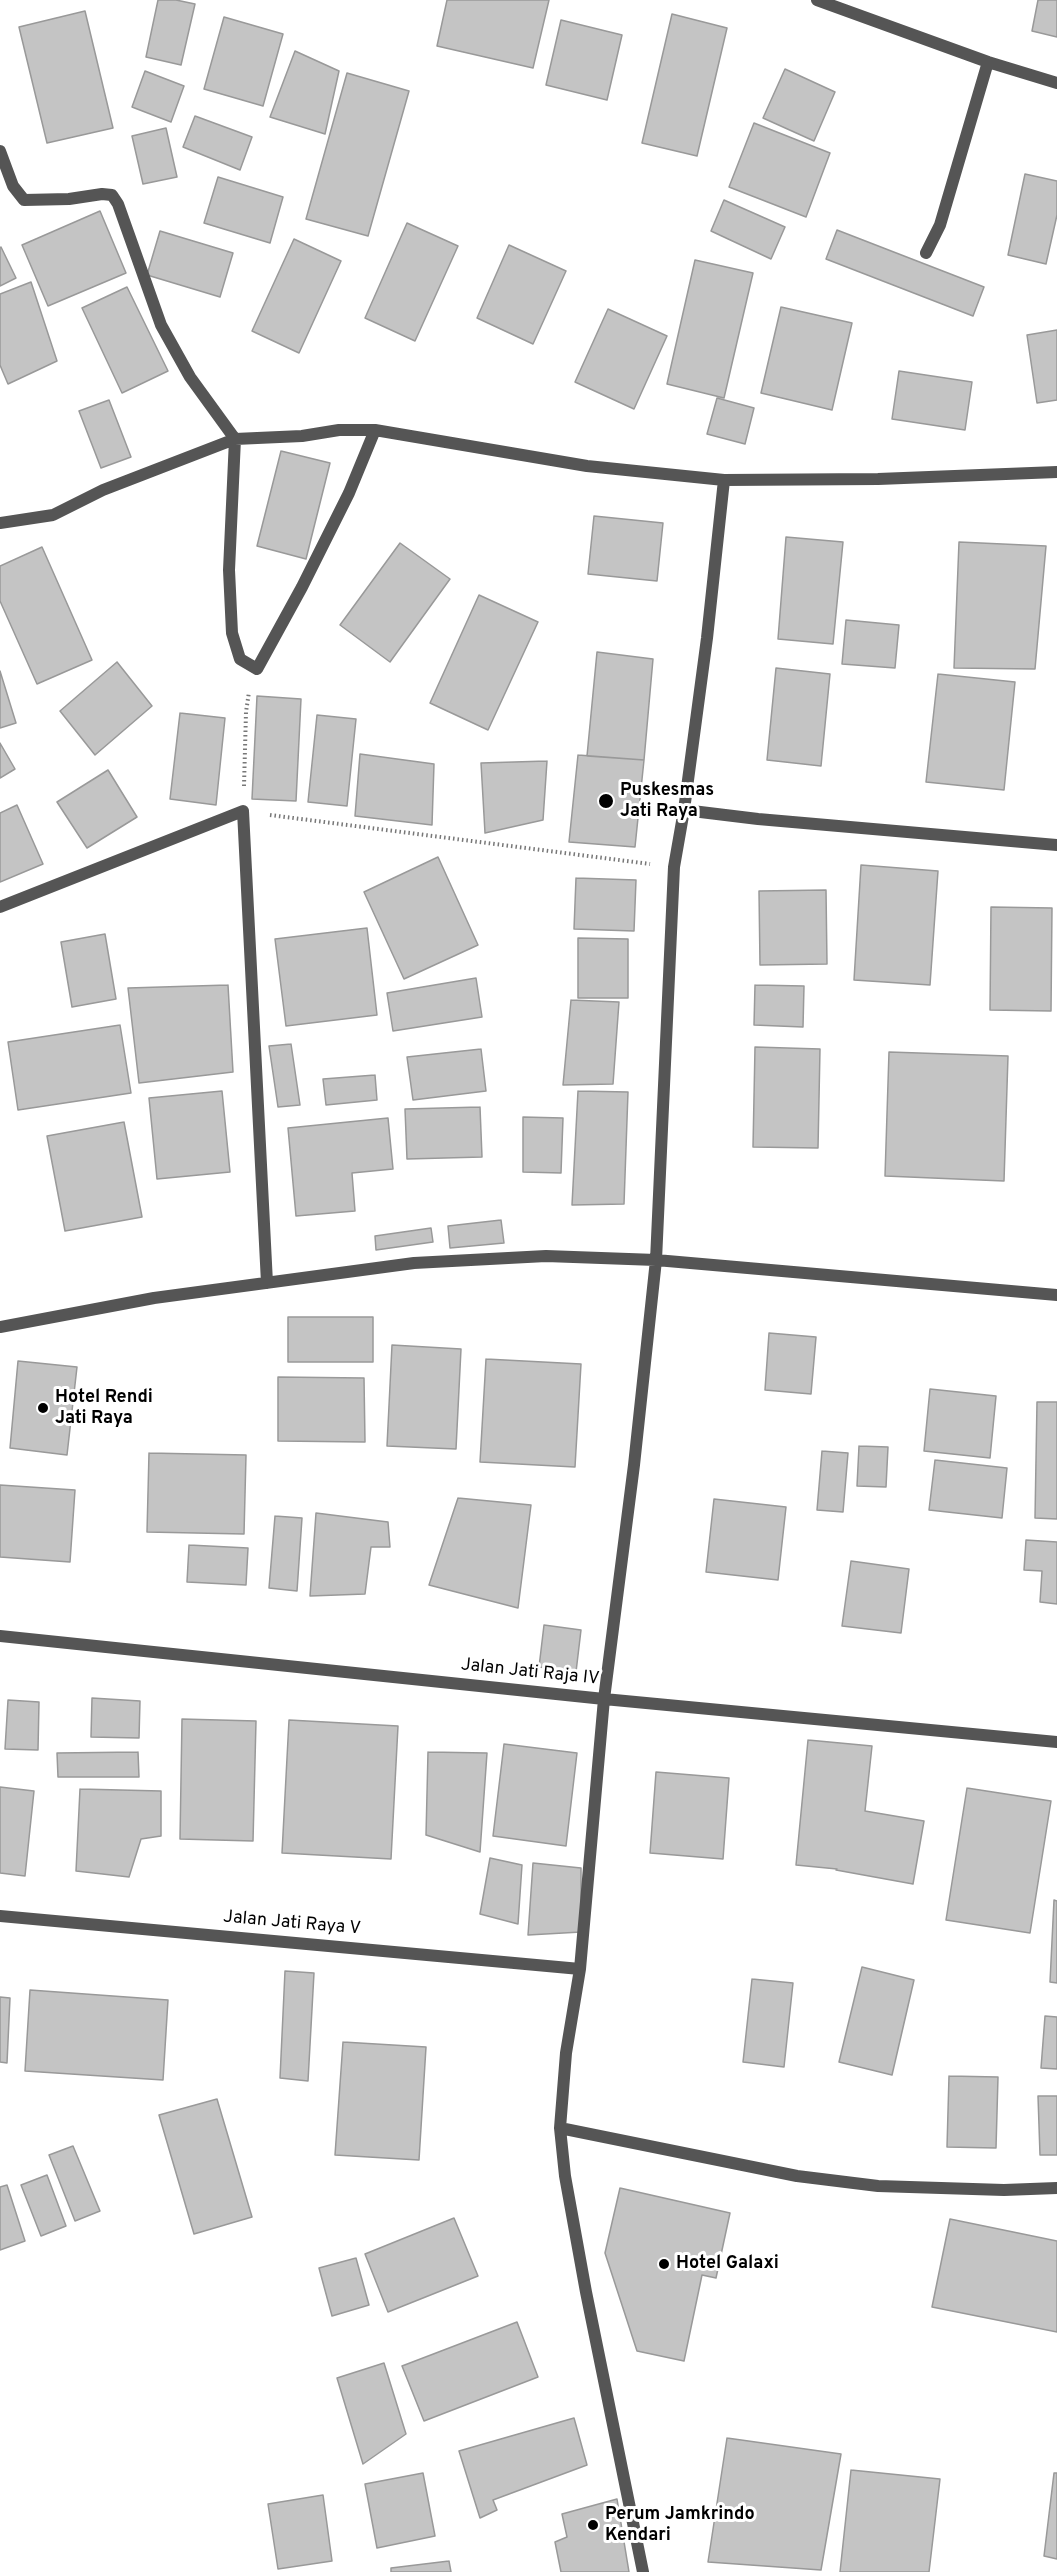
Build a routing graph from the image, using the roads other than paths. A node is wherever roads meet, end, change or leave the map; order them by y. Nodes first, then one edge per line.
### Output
1 (817, 0) edge
2 (988, 62) junction
3 (1057, 83) edge
4 (0, 151) edge
5 (926, 253) dead end
6 (375, 430) junction
7 (235, 439) junction
8 (1057, 472) edge
9 (724, 480) junction
10 (0, 523) edge
11 (684, 810) junction
12 (1057, 845) edge
13 (0, 907) edge
14 (656, 1260) junction
15 (267, 1283) junction
16 (1057, 1295) edge
17 (0, 1327) edge
18 (0, 1636) edge
19 (604, 1699) junction
20 (1057, 1742) edge
21 (0, 1916) edge
22 (580, 1969) junction
23 (560, 2128) junction
24 (1057, 2188) edge
25 (643, 2572) edge

1 - 2 street
2 - 3 street
2 - 5 street
4 - 7 street
6 - 7 street
6 - 7 street
6 - 9 street
7 - 10 street
8 - 9 street
9 - 11 street
11 - 12 street
11 - 14 street
13 - 15 street
14 - 15 street
14 - 16 street
14 - 19 street
15 - 17 street
18 - 19 street, Jalan Jati Raja IV
19 - 20 street, Jalan Jati Raja IV
19 - 22 street
21 - 22 street, Jalan Jati Raya V
22 - 23 street
23 - 24 street
23 - 25 street

